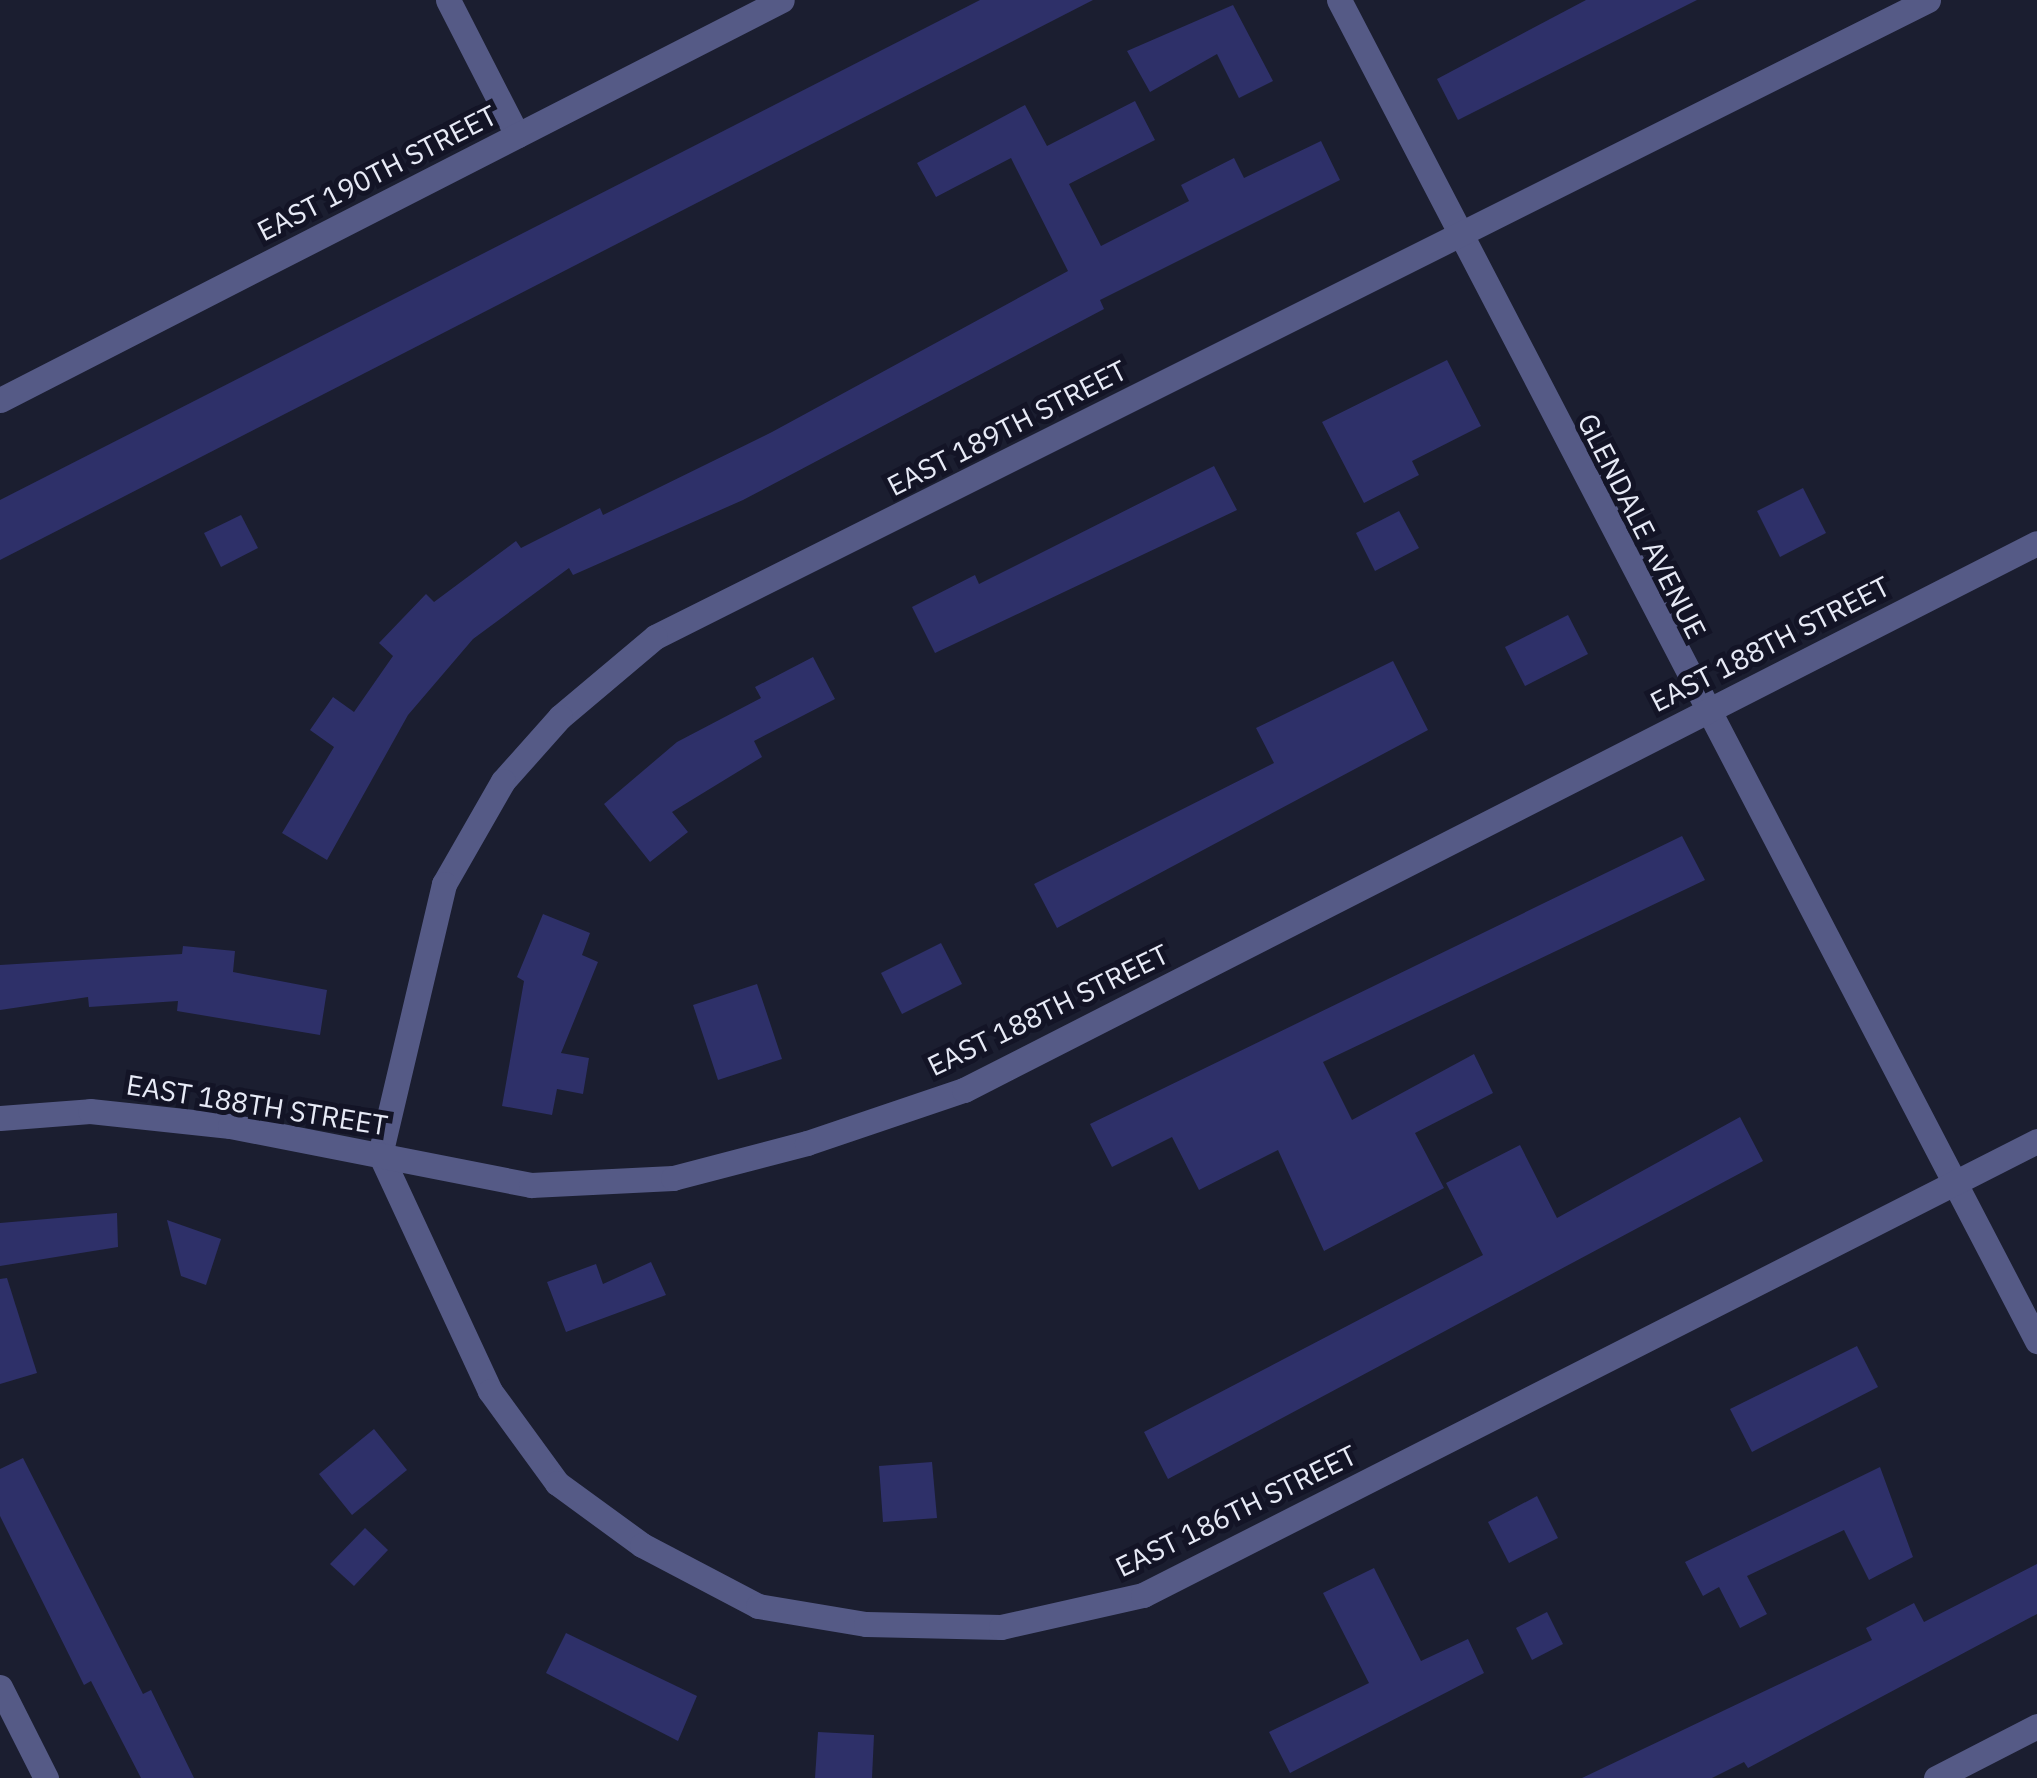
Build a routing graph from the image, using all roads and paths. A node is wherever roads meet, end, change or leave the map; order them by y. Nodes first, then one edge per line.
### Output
1 (448, 0) edge
2 (782, 0) edge
3 (1339, 0) edge
4 (1928, 0) edge
5 (516, 135) junction
6 (1460, 236) junction
7 (0, 400) edge
8 (2037, 543) edge
9 (1702, 712) junction
10 (0, 1118) edge
11 (2037, 1141) edge
12 (380, 1154) junction
13 (1956, 1182) junction
14 (2037, 1341) edge
15 (0, 1687) edge
16 (2037, 1726) edge
17 (46, 1778) edge
18 (1936, 1778) edge

1 - 5 street
2 - 5 street, EAST 190TH STREET
3 - 6 street, GLENDALE AVENUE
4 - 6 street, EAST 189TH STREET
5 - 7 street, EAST 190TH STREET
6 - 9 street, GLENDALE AVENUE
6 - 12 street, EAST 189TH STREET
8 - 9 street, EAST 188TH STREET
9 - 12 street, EAST 188TH STREET
9 - 13 street, GLENDALE AVENUE
10 - 12 street, EAST 188TH STREET
11 - 13 street, EAST 186TH STREET
12 - 13 street, EAST 186TH STREET
13 - 14 street, GLENDALE AVENUE
15 - 17 street
16 - 18 street

